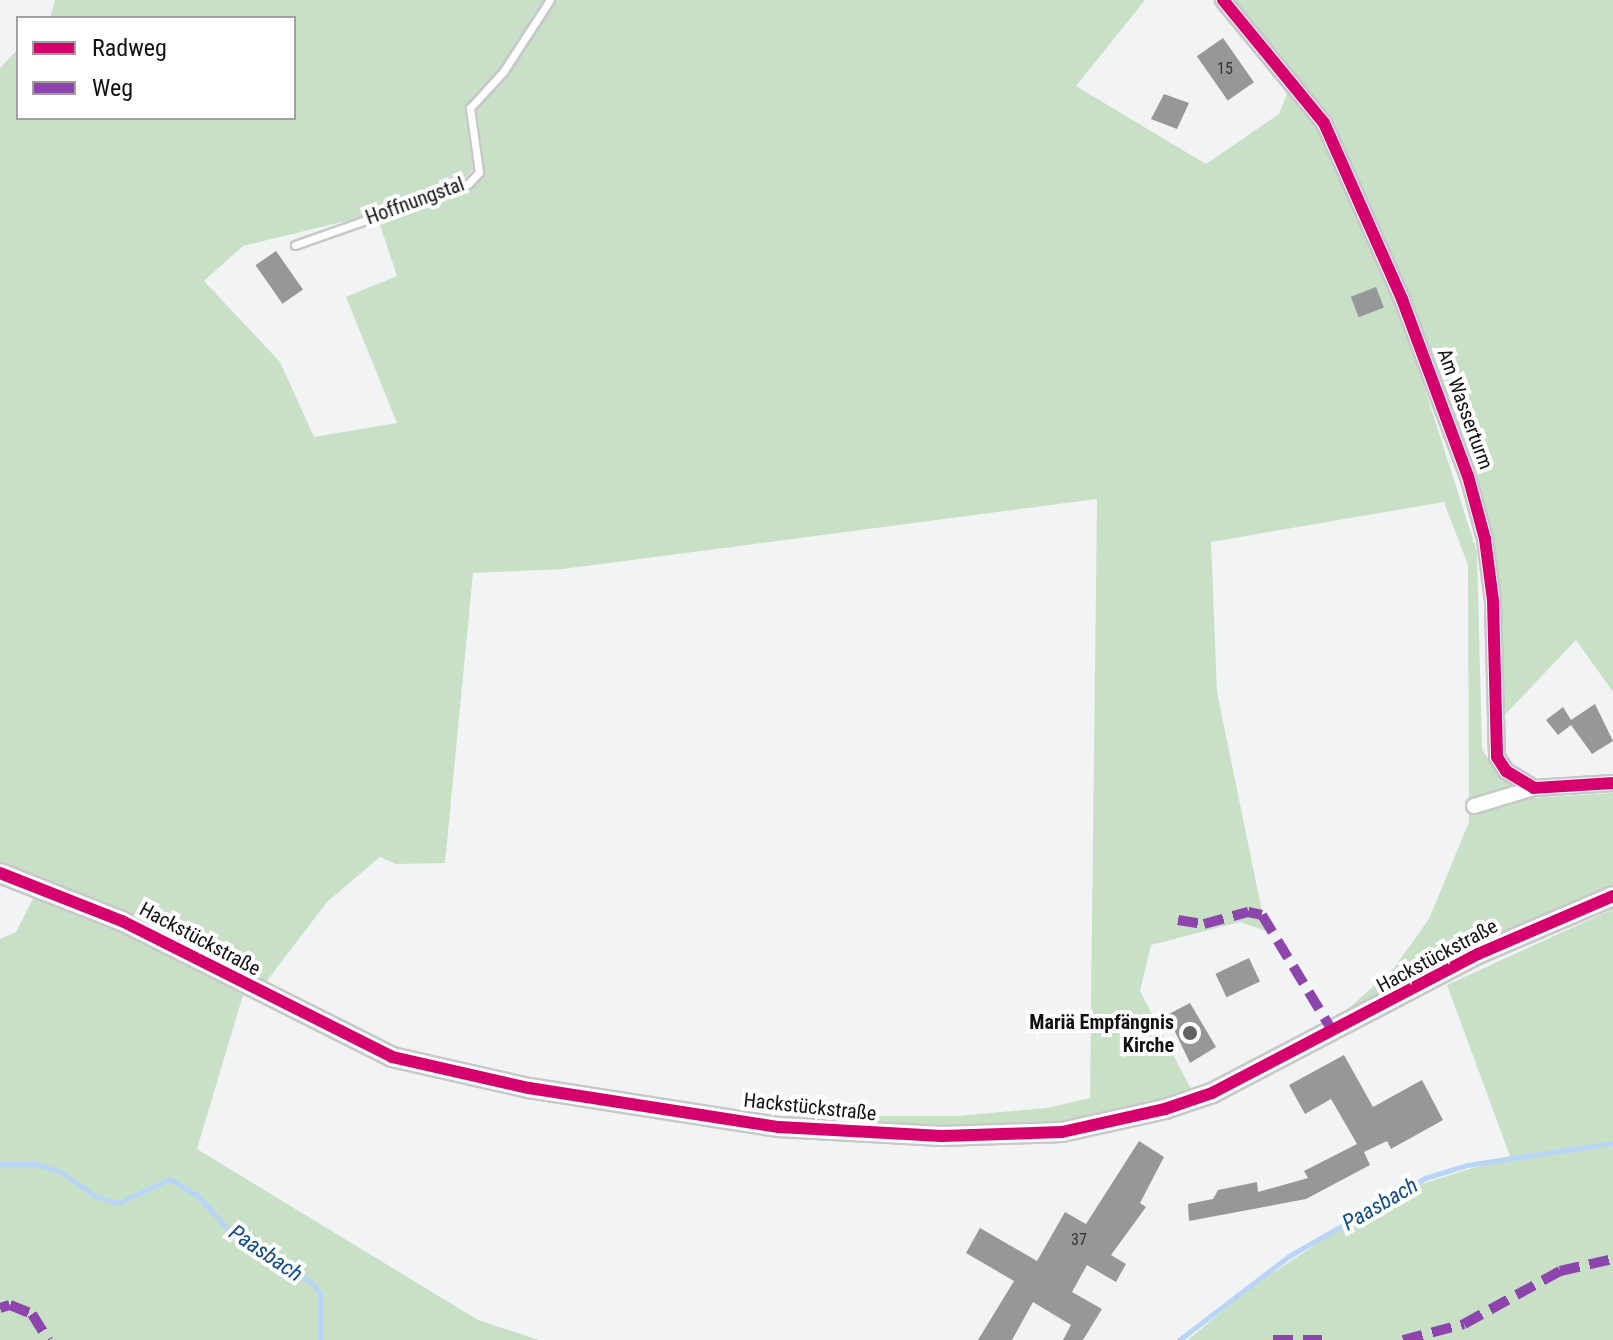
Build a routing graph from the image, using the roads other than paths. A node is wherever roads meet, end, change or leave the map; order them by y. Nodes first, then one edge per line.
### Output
1 (550, 0) edge
2 (1223, 0) edge
3 (295, 245) dead end
4 (1613, 783) edge
5 (1534, 788) junction
6 (1474, 806) dead end
7 (0, 873) edge
8 (1613, 896) edge

1 - 3 lane, Hoffnungstal
2 - 5 street, Am Wasserturm
4 - 5 street
5 - 6 street
7 - 8 street, Hackstückstraße

